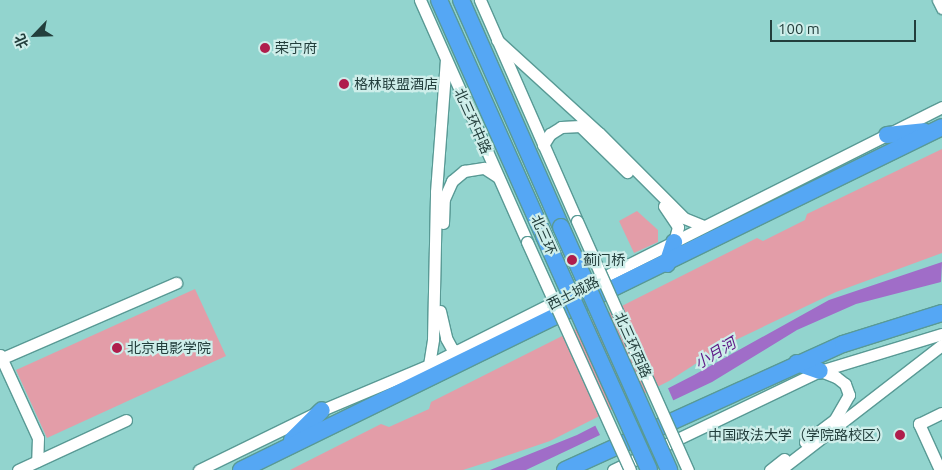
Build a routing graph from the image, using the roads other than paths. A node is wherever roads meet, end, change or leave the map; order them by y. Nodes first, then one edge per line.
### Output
1 (420, 0) edge
2 (440, 0) edge
3 (461, 0) edge
4 (480, 0) edge
5 (938, 0) edge
6 (942, 8) edge
7 (497, 40) junction
8 (446, 60) junction
9 (942, 106) edge
10 (938, 129) edge
11 (887, 135) junction
12 (543, 145) junction
13 (498, 177) junction
14 (704, 226) junction
15 (674, 242) junction
16 (667, 264) junction
17 (176, 283) dead end
18 (942, 313) edge
19 (942, 334) edge
20 (942, 345) edge
21 (494, 347) junction
22 (457, 351) junction
23 (942, 352) edge
24 (0, 358) edge
25 (796, 363) junction
26 (428, 366) junction
27 (820, 371) junction
28 (903, 372) junction
29 (413, 385) junction
30 (322, 410) junction
31 (942, 413) edge
32 (126, 420) dead end
33 (285, 449) junction
34 (37, 461) junction
35 (18, 470) edge
36 (199, 470) edge
37 (241, 470) edge
38 (566, 470) edge
39 (614, 470) edge
40 (630, 470) edge
41 (649, 470) edge
42 (669, 470) edge
43 (688, 470) edge
44 (770, 470) edge
45 (780, 470) edge
46 (940, 470) edge

1 - 8 street, 北三环中路
2 - 41 highway, 北三环, bridge
3 - 42 highway, 北三环, bridge
4 - 7 street
5 - 6 street
7 - 12 street
7 - 14 street
8 - 13 street, 北三环中路
8 - 26 street
9 - 11 street, 西土城路
10 - 11 highway
10 - 16 highway, 西土城路
11 - 14 street, 西土城路
12 - 15 street
12 - 43 street, 北三环西路, bridge
13 - 22 street
13 - 40 street, 北三环中路, bridge
14 - 15 street, 西土城路
15 - 16 highway
15 - 22 street, 西土城路
16 - 21 highway, 西土城路
17 - 24 street
18 - 25 highway
19 - 27 street
20 - 28 street
21 - 22 highway
21 - 29 highway, 西土城路
22 - 26 street, 西土城路
23 - 28 street
24 - 34 street
25 - 27 highway
25 - 38 highway
26 - 29 highway
26 - 30 street, 西土城路
27 - 39 street
27 - 44 street
28 - 45 street
29 - 33 highway, 西土城路
30 - 33 highway
30 - 36 street, 西土城路
31 - 46 street
32 - 34 street
33 - 37 highway, 西土城路
34 - 35 street

